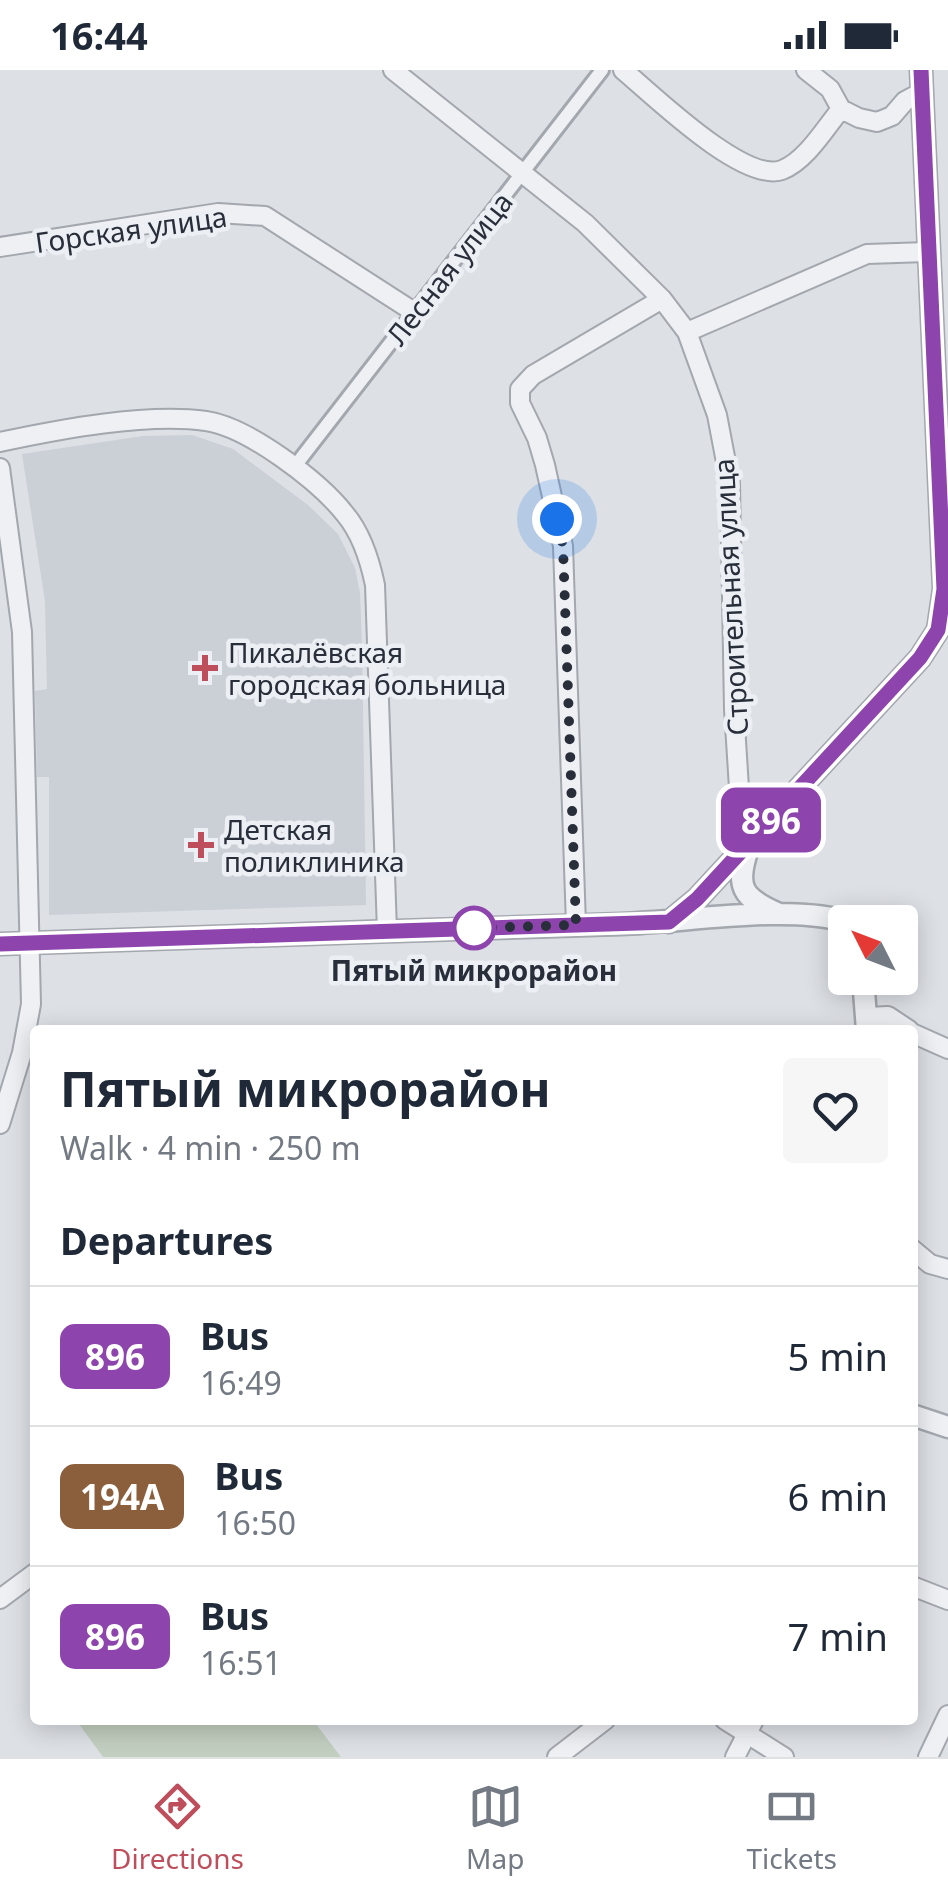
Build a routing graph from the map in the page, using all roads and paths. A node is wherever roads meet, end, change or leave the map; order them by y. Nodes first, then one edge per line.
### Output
1 (393, 70) edge
2 (602, 70) edge
3 (623, 70) edge
4 (806, 70) edge
5 (922, 81) edge
6 (841, 109) junction
7 (523, 174) junction
8 (0, 247) edge
9 (927, 252) junction
10 (662, 299) junction
11 (414, 312) junction
12 (687, 332) junction
13 (0, 442) edge
14 (295, 466) junction
15 (0, 468) edge
16 (750, 842) junction
17 (780, 915) junction
18 (828, 917) edge
19 (669, 922) junction
20 (576, 925) junction
21 (387, 931) junction
22 (29, 943) junction
23 (0, 944) edge
24 (865, 995) edge
25 (867, 1024) edge
26 (901, 1025) edge
27 (918, 1035) edge
28 (948, 1049) edge
29 (0, 1124) edge
30 (918, 1254) edge
31 (948, 1269) edge
32 (918, 1417) edge
33 (948, 1426) edge
34 (30, 1577) edge
35 (918, 1588) edge
36 (0, 1599) edge
37 (948, 1600) edge
38 (948, 1714) edge
39 (598, 1725) edge
40 (751, 1727) edge
41 (774, 1754) edge
42 (557, 1757) edge
43 (734, 1757) edge
44 (928, 1757) edge

1 - 7 street, Строительная улица
2 - 7 street, Лесная улица
3 - 6 street
4 - 6 street
5 - 6 street
5 - 9 street
7 - 10 street, Строительная улица
7 - 11 street, Лесная улица
8 - 11 street, Горская улица
9 - 12 street
9 - 16 street
10 - 12 street, Строительная улица
10 - 20 street
11 - 14 street, Лесная улица
12 - 16 street, Строительная улица
13 - 14 street
14 - 21 street
15 - 22 street
16 - 17 street
16 - 19 street
17 - 18 street
17 - 19 street
19 - 20 street
20 - 21 street
21 - 22 street
22 - 23 street
22 - 29 street
24 - 25 street
25 - 26 street
27 - 28 street
30 - 31 street
32 - 33 street
34 - 36 street
35 - 37 street
38 - 44 street
39 - 42 street
40 - 41 street
40 - 43 street

